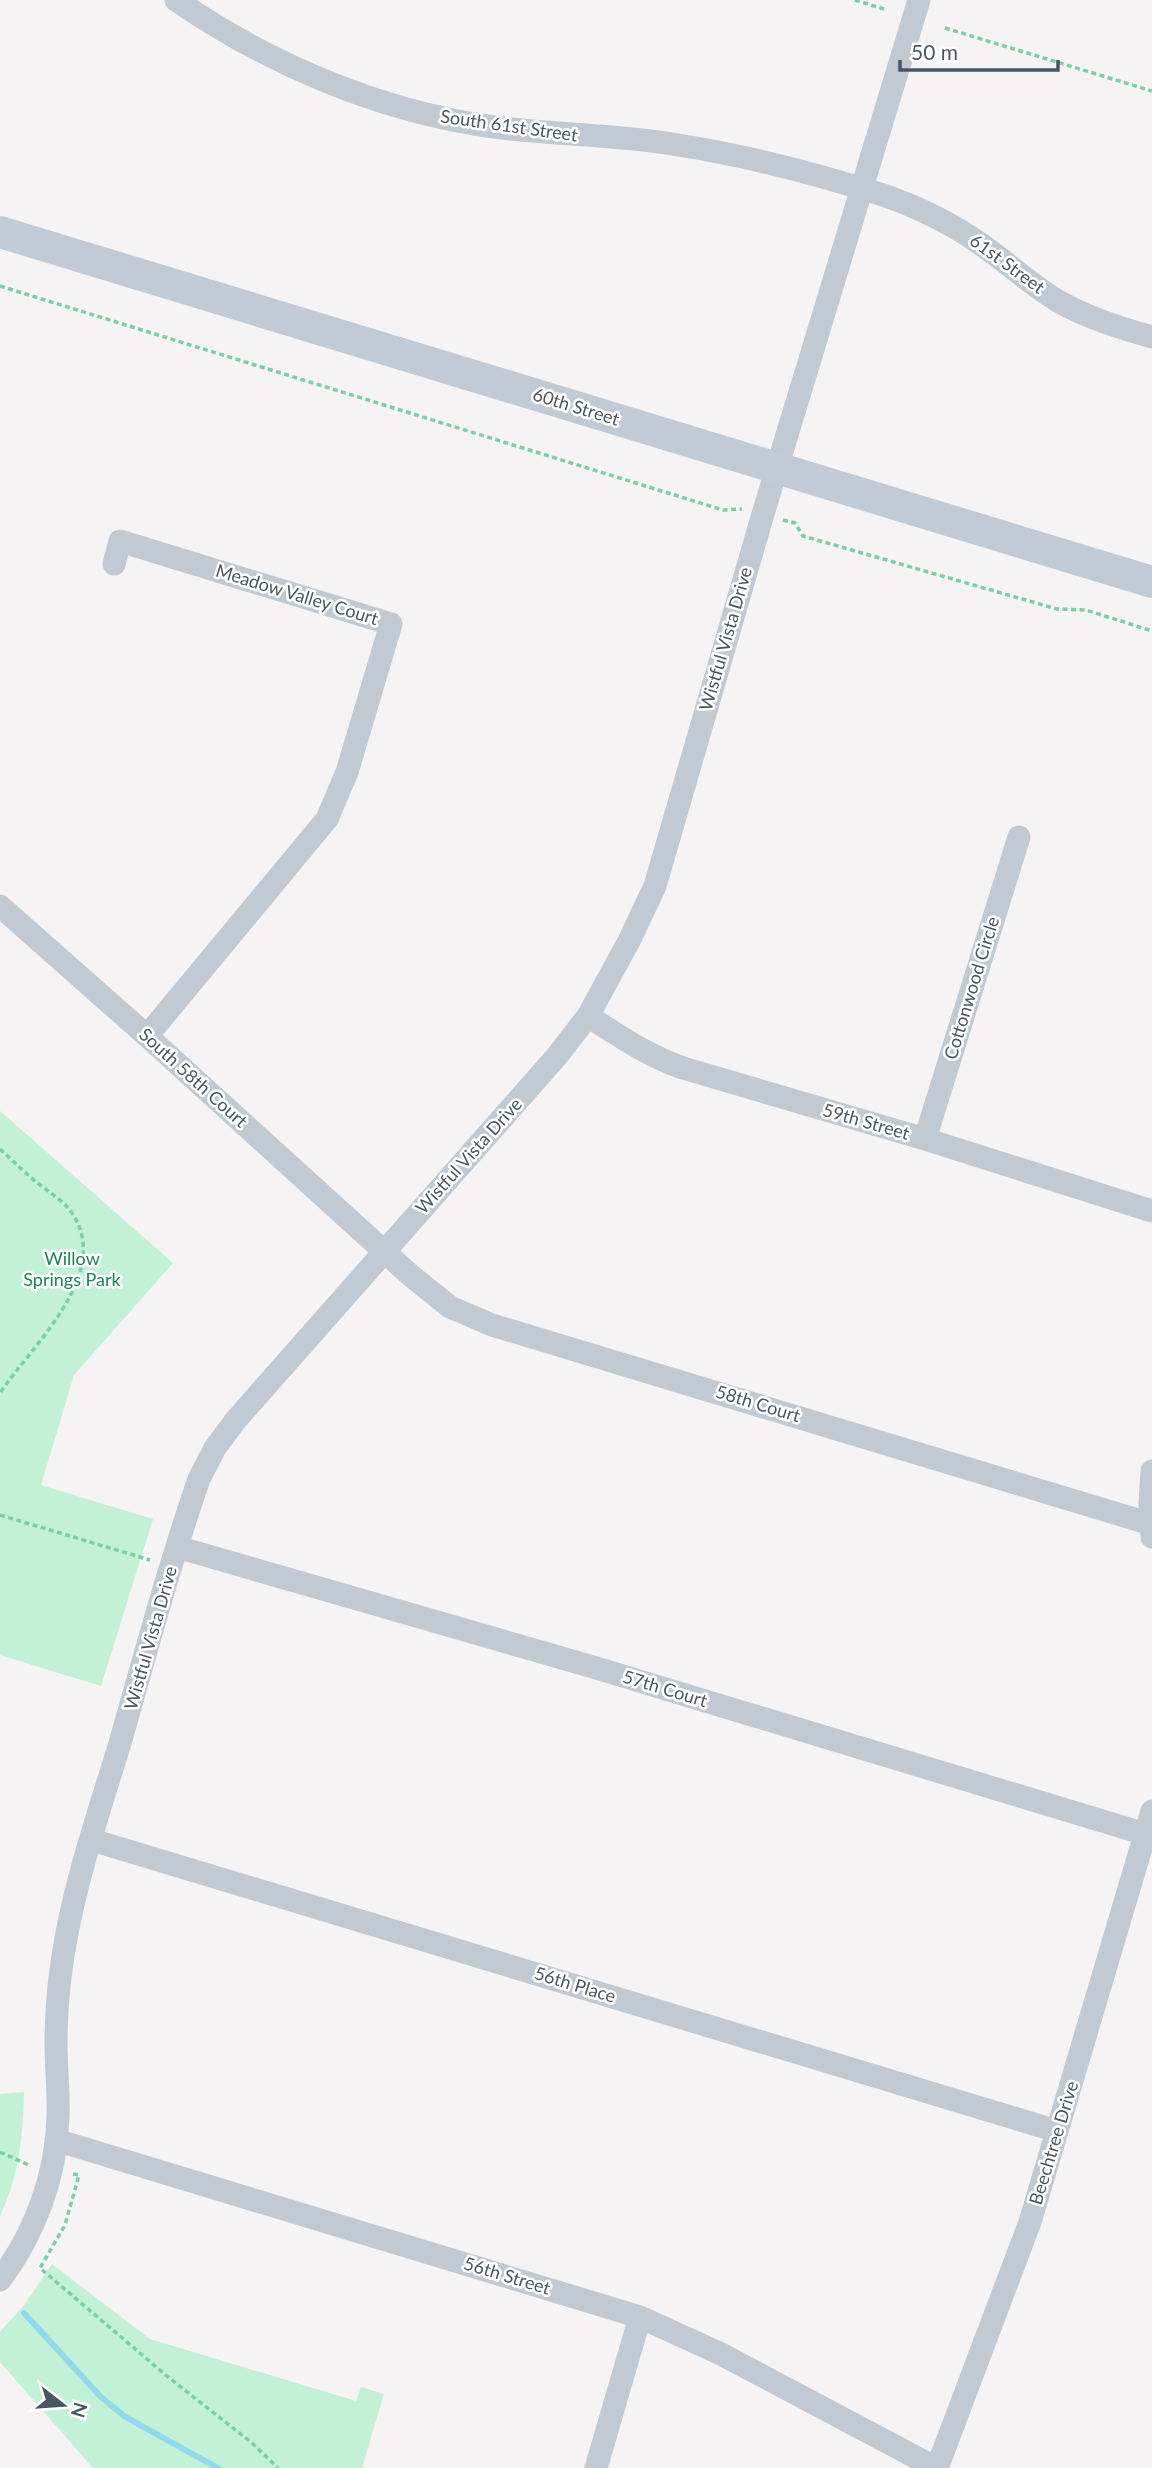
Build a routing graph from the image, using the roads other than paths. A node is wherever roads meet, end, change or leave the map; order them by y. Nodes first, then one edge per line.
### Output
1 (176, 0) edge
2 (919, 0) edge
3 (862, 189) junction
4 (0, 232) edge
5 (1152, 337) edge
6 (778, 468) junction
7 (114, 564) dead end
8 (1152, 582) edge
9 (1019, 837) dead end
10 (0, 906) edge
11 (588, 1016) junction
12 (147, 1036) junction
13 (925, 1139) junction
14 (1152, 1211) edge
15 (384, 1251) junction
16 (1152, 1471) edge
17 (1151, 1531) edge
18 (175, 1557) junction
19 (1152, 1811) edge
20 (1149, 1835) edge
21 (92, 1840) junction
22 (1058, 2131) junction
23 (56, 2140) junction
24 (0, 2280) edge
25 (640, 2317) junction
26 (596, 2468) edge
27 (937, 2468) edge

1 - 3 street, South 61st Street
2 - 3 street, Wistful Vista Drive
3 - 5 street, 61st Street
3 - 6 street, Wistful Vista Drive
4 - 6 street, 60th Street
6 - 8 street, 60th Street
6 - 11 street, Wistful Vista Drive
7 - 12 street, Meadow Valley Court
9 - 13 street, Cottonwood Circle
10 - 12 street, South 58th Court
11 - 13 street, 59th Street
11 - 15 street, Wistful Vista Drive
12 - 15 street, South 58th Court
13 - 14 street, 59th Street
15 - 17 street, 58th Court
15 - 18 street, Wistful Vista Drive
16 - 17 street
18 - 20 street, 57th Court
18 - 21 street, Wistful Vista Drive
19 - 20 street, Beechtree Drive
20 - 22 street, Beechtree Drive
21 - 22 street, 56th Place
21 - 23 street, Wistful Vista Drive
22 - 27 street, Beechtree Drive
23 - 24 street, Wistful Vista Drive
23 - 25 street, 56th Street
25 - 26 street
25 - 27 street, 56th Street

